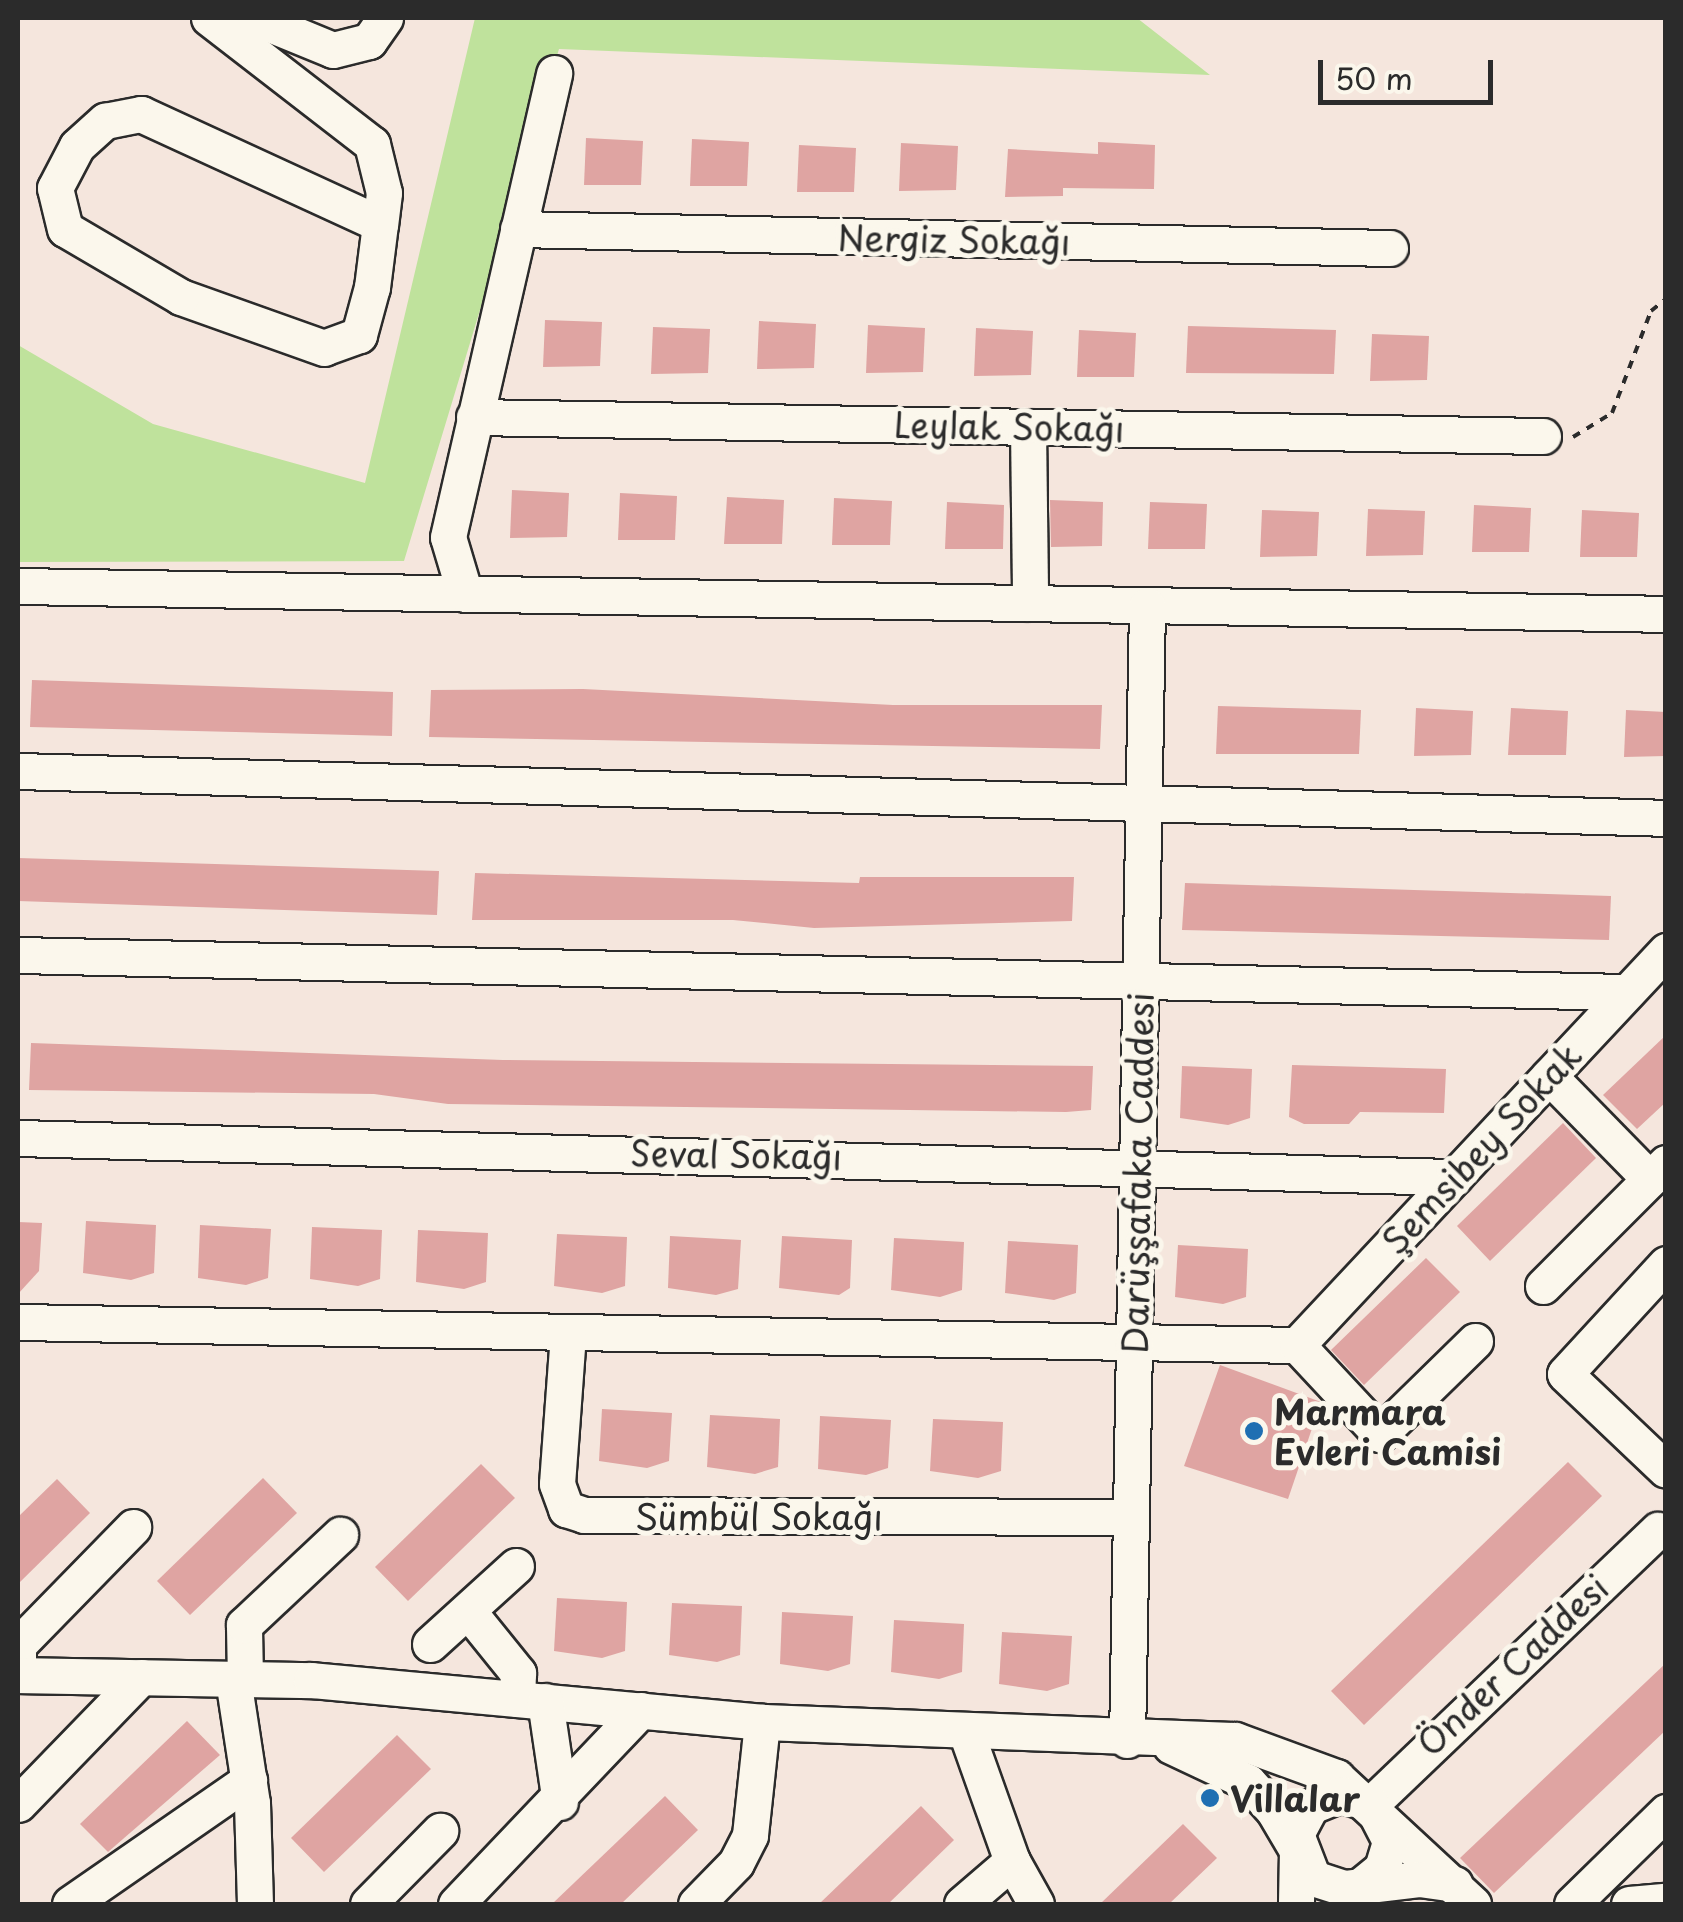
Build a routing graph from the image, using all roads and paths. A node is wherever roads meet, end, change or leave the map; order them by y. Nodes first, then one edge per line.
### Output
1 (209, 18) edge
2 (255, 18) edge
3 (385, 18) edge
4 (554, 73) dead end
5 (380, 224) junction
6 (518, 229) junction
7 (1390, 248) dead end
8 (1666, 299) edge
9 (474, 417) junction
10 (1028, 427) junction
11 (1543, 436) joint
12 (448, 537) junction
13 (18, 586) edge
14 (421, 593) junction
15 (466, 594) junction
16 (1030, 604) junction
17 (1147, 605) junction
18 (1666, 614) edge
19 (18, 771) edge
20 (1144, 797) junction
21 (1666, 818) edge
22 (1666, 951) edge
23 (18, 955) edge
24 (1140, 984) junction
25 (1627, 992) junction
26 (1549, 1076) junction
27 (18, 1138) edge
28 (1137, 1163) junction
29 (1658, 1171) edge
30 (1454, 1177) junction
31 (1666, 1264) edge
32 (1543, 1286) dead end
33 (18, 1322) edge
34 (568, 1334) junction
35 (1474, 1341) dead end
36 (1134, 1345) junction
37 (1297, 1345) junction
38 (1666, 1470) edge
39 (1131, 1517) junction
40 (132, 1528) dead end
41 (1658, 1530) dead end
42 (340, 1535) dead end
43 (516, 1566) dead end
44 (468, 1610) junction
45 (430, 1644) dead end
46 (18, 1658) edge
47 (18, 1674) edge
48 (141, 1677) junction
49 (240, 1679) junction
50 (531, 1700) junction
51 (641, 1710) junction
52 (762, 1722) junction
53 (966, 1732) junction
54 (1142, 1740) junction
55 (248, 1780) junction
56 (560, 1802) junction
57 (18, 1804) edge
58 (1372, 1804) junction
59 (1666, 1812) edge
60 (440, 1831) dead end
61 (1297, 1850) junction
62 (1012, 1861) junction
63 (1464, 1894) edge
64 (1355, 1895) edge
65 (1666, 1901) edge
66 (70, 1904) edge
67 (255, 1904) edge
68 (368, 1904) edge
69 (456, 1904) edge
70 (696, 1904) edge
71 (962, 1904) edge
72 (1036, 1904) edge
73 (1296, 1904) edge
74 (1572, 1904) edge
75 (1630, 1904) edge

1 - 5 street
2 - 3 street
4 - 6 street
5 - 5 street
6 - 7 street, Nergiz Sokağı
6 - 9 street
8 - 11 path
9 - 10 street, Leylak Sokağı
9 - 12 street
10 - 11 street, Leylak Sokağı
10 - 16 street
12 - 14 street
12 - 15 street
13 - 14 street
14 - 15 street
15 - 16 street
16 - 17 street
17 - 18 street
17 - 20 street, Darüşşafaka Caddesi
19 - 20 street
20 - 21 street
20 - 24 street, Darüşşafaka Caddesi
22 - 25 street, Şemsibey Sokak
23 - 24 street
24 - 25 street
24 - 28 street, Darüşşafaka Caddesi
25 - 26 street, Şemsibey Sokak
26 - 29 street
26 - 30 street, Şemsibey Sokak
27 - 28 street, Seval Sokağı
28 - 30 street, Seval Sokağı
28 - 36 street, Darüşşafaka Caddesi
29 - 32 street
30 - 37 street, Şemsibey Sokak
31 - 38 street
33 - 34 street
34 - 36 street
34 - 39 street, Sümbül Sokağı
35 - 37 street
36 - 37 street
36 - 39 street, Darüşşafaka Caddesi
39 - 54 street, Darüşşafaka Caddesi
40 - 46 street
41 - 58 street, Önder Caddesi
42 - 49 street
43 - 44 street
44 - 45 street
44 - 50 street
47 - 48 street
48 - 49 street
48 - 57 street
49 - 50 street
49 - 55 street
50 - 51 street
50 - 56 street
51 - 52 street
51 - 56 street
52 - 53 street
52 - 70 street
53 - 54 street
53 - 62 street
54 - 58 street
54 - 61 street
55 - 66 street
55 - 67 street
56 - 69 street
58 - 61 street
58 - 63 street
58 - 64 street
59 - 74 street
60 - 68 street
61 - 64 street
61 - 73 street
62 - 71 street
62 - 72 street
63 - 64 street
65 - 75 street

